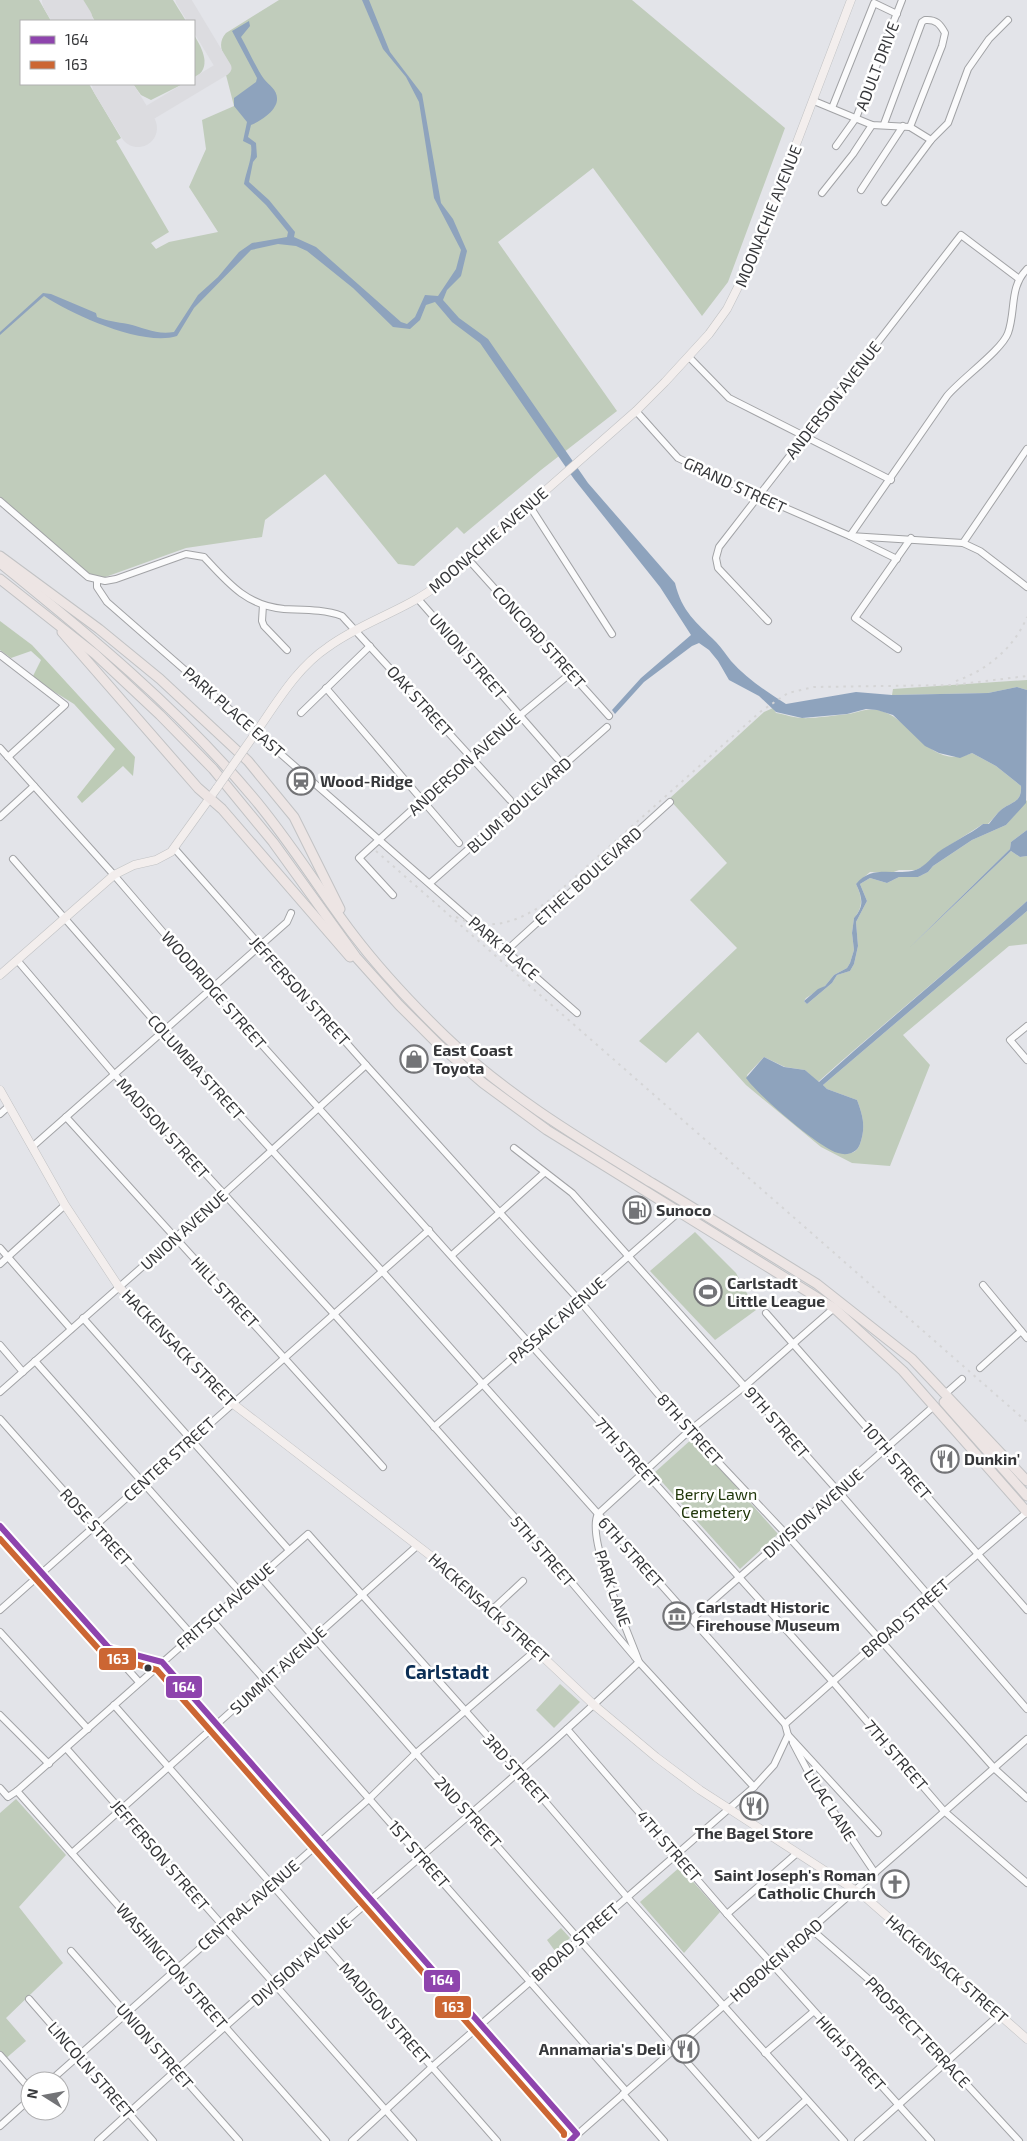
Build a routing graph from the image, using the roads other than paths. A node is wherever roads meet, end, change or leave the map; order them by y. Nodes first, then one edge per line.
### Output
1 (851, 0) edge
2 (902, 0) edge
3 (897, 14) junction
4 (1008, 20) dead end
5 (814, 101) junction
6 (832, 108) junction
7 (856, 118) junction
8 (884, 124) junction
9 (872, 125) junction
10 (907, 127) junction
11 (931, 140) junction
12 (836, 146) dead end
13 (861, 190) dead end
14 (822, 193) dead end
15 (885, 202) dead end
16 (1027, 269) edge
17 (1018, 278) junction
18 (689, 357) junction
19 (636, 411) junction
20 (805, 436) junction
21 (1027, 449) edge
22 (891, 480) junction
23 (758, 496) junction
24 (0, 501) edge
25 (529, 505) junction
26 (850, 536) junction
27 (911, 538) junction
28 (963, 543) junction
29 (0, 556) edge
30 (468, 559) junction
31 (897, 559) junction
32 (0, 563) edge
33 (0, 579) edge
34 (97, 580) junction
35 (1027, 587) edge
36 (418, 599) junction
37 (263, 605) junction
38 (768, 621) dead end
39 (60, 628) junction
40 (356, 630) junction
41 (612, 634) dead end
42 (370, 646) junction
43 (898, 649) dead end
44 (287, 650) dead end
45 (0, 655) edge
46 (572, 673) junction
47 (326, 688) junction
48 (301, 713) dead end
49 (519, 715) junction
50 (610, 716) dead end
51 (607, 727) dead end
52 (0, 748) edge
53 (241, 754) junction
54 (8, 757) junction
55 (470, 757) junction
56 (557, 758) dead end
57 (34, 786) junction
58 (209, 798) junction
59 (510, 800) dead end
60 (423, 801) junction
61 (670, 802) dead end
62 (0, 817) edge
63 (380, 839) junction
64 (459, 843) dead end
65 (174, 848) junction
66 (13, 859) dead end
67 (114, 875) junction
68 (430, 883) junction
69 (393, 894) dead end
70 (291, 913) dead end
71 (65, 918) junction
72 (352, 933) junction
73 (260, 946) junction
74 (507, 950) junction
75 (17, 960) junction
76 (0, 975) edge
77 (211, 988) junction
78 (398, 1005) junction
79 (577, 1013) dead end
80 (1027, 1026) edge
81 (163, 1031) junction
82 (1027, 1060) edge
83 (366, 1065) junction
84 (115, 1075) junction
85 (0, 1090) edge
86 (9, 1106) junction
87 (319, 1108) junction
88 (0, 1114) edge
89 (66, 1117) junction
90 (428, 1132) joint
91 (32, 1147) junction
92 (514, 1148) dead end
93 (271, 1152) junction
94 (544, 1173) junction
95 (224, 1194) junction
96 (65, 1204) junction
97 (501, 1212) junction
98 (679, 1212) junction
99 (429, 1230) junction
100 (175, 1238) junction
101 (0, 1248) edge
102 (452, 1255) junction
103 (8, 1256) junction
104 (629, 1257) junction
105 (0, 1264) edge
106 (382, 1272) junction
107 (983, 1285) dead end
108 (119, 1287) junction
109 (579, 1300) junction
110 (834, 1308) junction
111 (766, 1313) dead end
112 (334, 1314) junction
113 (83, 1318) junction
114 (71, 1328) junction
115 (876, 1329) junction
116 (1021, 1331) junction
117 (1027, 1338) edge
118 (530, 1343) junction
119 (793, 1344) junction
120 (0, 1346) edge
121 (285, 1357) junction
122 (35, 1361) junction
123 (980, 1368) dead end
124 (23, 1372) junction
125 (962, 1379) dead end
126 (482, 1384) junction
127 (745, 1386) junction
128 (0, 1392) edge
129 (945, 1394) junction
130 (232, 1403) junction
131 (934, 1406) junction
132 (0, 1419) edge
133 (434, 1427) junction
134 (689, 1431) junction
135 (193, 1439) junction
136 (886, 1448) junction
137 (383, 1467) dead end
138 (645, 1472) junction
139 (1027, 1481) edge
140 (144, 1482) junction
141 (838, 1491) junction
142 (1027, 1496) edge
143 (1027, 1512) edge
144 (598, 1514) junction
145 (0, 1526) edge
146 (96, 1526) junction
147 (308, 1534) joint
148 (787, 1535) junction
149 (417, 1546) junction
150 (289, 1550) junction
151 (979, 1555) junction
152 (42, 1573) junction
153 (260, 1576) junction
154 (740, 1577) junction
155 (524, 1581) dead end
156 (241, 1593) junction
157 (362, 1595) junction
158 (928, 1596) junction
159 (493, 1609) junction
160 (0, 1610) edge
161 (1027, 1610) edge
162 (211, 1619) junction
163 (692, 1619) junction
164 (0, 1632) edge
165 (192, 1635) junction
166 (313, 1638) junction
167 (879, 1640) junction
168 (109, 1648) junction
169 (536, 1650) junction
170 (162, 1662) junction
171 (639, 1662) junction
172 (264, 1681) junction
173 (139, 1682) junction
174 (833, 1682) junction
175 (114, 1705) junction
176 (594, 1705) junction
177 (1027, 1709) edge
178 (464, 1711) junction
179 (0, 1715) edge
180 (785, 1724) junction
181 (217, 1726) junction
182 (88, 1729) junction
183 (567, 1729) junction
184 (788, 1735) junction
185 (1027, 1739) edge
186 (66, 1748) junction
187 (415, 1754) junction
188 (48, 1764) junction
189 (169, 1767) junction
190 (995, 1769) junction
191 (519, 1771) junction
192 (754, 1787) junction
193 (0, 1788) edge
194 (18, 1791) junction
195 (370, 1798) junction
196 (1027, 1798) edge
197 (728, 1809) junction
198 (122, 1811) junction
199 (944, 1811) junction
200 (470, 1814) junction
201 (878, 1832) dead end
202 (322, 1841) junction
203 (72, 1853) junction
204 (676, 1854) junction
205 (796, 1854) junction
206 (422, 1857) junction
207 (875, 1873) junction
208 (1027, 1883) edge
209 (272, 1884) junction
210 (854, 1890) junction
211 (627, 1897) junction
212 (373, 1899) junction
213 (727, 1914) junction
214 (223, 1927) junction
215 (810, 1929) junction
216 (578, 1939) junction
217 (322, 1941) junction
218 (71, 1950) dead end
219 (772, 1963) junction
220 (175, 1970) junction
221 (530, 1982) junction
222 (274, 1985) junction
223 (29, 1999) dead end
224 (723, 2006) junction
225 (813, 2012) junction
226 (127, 2013) junction
227 (999, 2015) junction
228 (482, 2024) junction
229 (226, 2027) junction
230 (1027, 2039) edge
231 (674, 2049) junction
232 (765, 2053) junction
233 (0, 2055) edge
234 (79, 2056) junction
235 (947, 2062) junction
236 (432, 2067) junction
237 (62, 2071) edge
238 (177, 2071) junction
239 (20, 2078) edge
240 (625, 2093) junction
241 (806, 2100) junction
242 (898, 2105) junction
243 (20, 2108) edge
244 (386, 2110) junction
245 (128, 2113) junction
246 (0, 2126) edge
247 (577, 2134) junction
248 (98, 2141) edge
249 (153, 2141) edge
250 (239, 2141) edge
251 (326, 2141) edge
252 (352, 2141) edge
253 (413, 2141) edge
254 (497, 2141) edge
255 (570, 2141) edge
256 (664, 2141) edge
257 (756, 2141) edge
258 (761, 2141) edge
259 (844, 2141) edge
260 (858, 2141) edge
261 (931, 2141) edge
262 (1019, 2141) edge

1 - 5 main road, MOONACHIE AVENUE
2 - 3 street, ADULT DRIVE
3 - 6 street, ADULT DRIVE
3 - 7 street, ADULT DRIVE
4 - 11 street
5 - 6 street
5 - 18 main road, MOONACHIE AVENUE
6 - 7 street
7 - 9 street
7 - 12 street, ADULT DRIVE
8 - 9 street
8 - 10 street
8 - 10 street
9 - 14 street
10 - 11 street
10 - 13 street
11 - 15 street
16 - 17 street
17 - 20 street, ANDERSON AVENUE
17 - 22 street
18 - 19 main road, MOONACHIE AVENUE
18 - 20 street
19 - 23 street, GRAND STREET
19 - 25 main road, MOONACHIE AVENUE
20 - 22 street
20 - 23 street, ANDERSON AVENUE
21 - 28 street
22 - 26 street
23 - 26 street, GRAND STREET
23 - 38 street, ANDERSON AVENUE
24 - 34 street
25 - 30 main road, MOONACHIE AVENUE
25 - 41 street
26 - 27 street, GRAND STREET
26 - 31 street, GRAND STREET
27 - 28 street, GRAND STREET
27 - 31 street
28 - 35 street, GRAND STREET
29 - 53 highway
30 - 36 main road, MOONACHIE AVENUE
30 - 46 street, CONCORD STREET
31 - 43 street
32 - 72 highway
33 - 39 highway
34 - 37 street, OAK STREET
34 - 63 street, PARK PLACE EAST
36 - 40 main road, MOONACHIE AVENUE
36 - 49 street, UNION STREET
37 - 40 street, OAK STREET
37 - 44 street
39 - 58 highway
39 - 78 highway
40 - 42 street, OAK STREET
40 - 53 main road, MOONACHIE AVENUE, bridge
42 - 47 street
42 - 55 street, OAK STREET
45 - 54 street
46 - 49 street, ANDERSON AVENUE
46 - 50 street, CONCORD STREET
47 - 48 street
47 - 60 street
49 - 55 street, ANDERSON AVENUE
49 - 56 street, UNION STREET
51 - 68 street, BLUM BOULEVARD
52 - 54 street, WOODRIDGE STREET
53 - 58 main road, MOONACHIE AVENUE, bridge
53 - 72 highway
54 - 57 street, WOODRIDGE STREET
55 - 59 street, OAK STREET
55 - 60 street, ANDERSON AVENUE
57 - 62 street
57 - 67 street, WOODRIDGE STREET
58 - 65 main road, MOONACHIE AVENUE
58 - 78 highway
60 - 63 street, ANDERSON AVENUE
60 - 64 street
61 - 74 street, ETHEL BOULEVARD
63 - 68 street, PARK PLACE EAST
63 - 69 street, ANDERSON AVENUE
65 - 67 main road, MOONACHIE AVENUE
65 - 73 street, JEFFERSON STREET
66 - 71 street, COLUMBIA STREET
67 - 71 main road, MOONACHIE AVENUE
67 - 77 street, WOODRIDGE STREET
68 - 74 street, PARK PLACE
70 - 73 street
71 - 75 main road, MOONACHIE AVENUE
71 - 81 street, COLUMBIA STREET
72 - 115 highway
73 - 77 street
73 - 83 street, JEFFERSON STREET
74 - 79 street, PARK PLACE
75 - 76 main road, MOONACHIE AVENUE
75 - 84 street, MADISON STREET
77 - 81 street
77 - 87 street, WOODRIDGE STREET
78 - 98 highway
80 - 82 street
81 - 84 street
81 - 93 street, COLUMBIA STREET
83 - 87 street, UNION AVENUE
83 - 90 street, JEFFERSON STREET
84 - 89 street
84 - 95 street, MADISON STREET
85 - 86 main road, HACKENSACK STREET
86 - 88 street
86 - 91 main road, HACKENSACK STREET
87 - 93 street, UNION AVENUE
87 - 99 street, WOODRIDGE STREET
89 - 91 street
89 - 100 street, HILL STREET
90 - 97 street, 8TH STREET
91 - 96 main road, HACKENSACK STREET
92 - 94 street, 9TH STREET
93 - 95 street, UNION AVENUE
93 - 106 street, COLUMBIA STREET
94 - 97 street
94 - 104 street, 9TH STREET
95 - 100 street, UNION AVENUE
95 - 112 street, MADISON STREET
96 - 103 street
96 - 108 main road, HACKENSACK STREET
97 - 102 street
97 - 109 street, 8TH STREET
98 - 104 street, PASSAIC AVENUE
98 - 110 highway
99 - 102 street, 7TH STREET
99 - 106 street, CENTER STREET
100 - 108 street, UNION AVENUE
100 - 121 street, HILL STREET
101 - 103 street
102 - 118 street, 7TH STREET
103 - 105 street
103 - 114 street
104 - 109 street, PASSAIC AVENUE
104 - 127 street, 9TH STREET
106 - 112 street, CENTER STREET
106 - 126 street, 6TH STREET
107 - 116 street
108 - 113 street, UNION AVENUE
108 - 130 main road, HACKENSACK STREET
109 - 118 street, PASSAIC AVENUE
109 - 134 street, 8TH STREET
110 - 119 street
110 - 131 highway
111 - 119 street, 10TH STREET
112 - 121 street, CENTER STREET
112 - 133 street, 5TH STREET
113 - 114 street, UNION AVENUE
113 - 135 street
114 - 122 street, UNION AVENUE
115 - 129 highway
115 - 142 highway
116 - 117 street
116 - 123 street
118 - 126 street, PASSAIC AVENUE
118 - 138 street, 7TH STREET
119 - 127 street
119 - 136 street, 10TH STREET
120 - 124 street
121 - 130 street, CENTER STREET
121 - 137 street, HILL STREET
122 - 124 street, UNION AVENUE
122 - 140 street
124 - 128 street, UNION AVENUE
125 - 129 street
126 - 133 street, PASSAIC AVENUE
126 - 144 street, 6TH STREET
127 - 134 street
127 - 141 street, 9TH STREET
129 - 139 highway
130 - 135 street, CENTER STREET
130 - 149 main road, HACKENSACK STREET
131 - 136 street, DIVISION AVENUE
131 - 143 highway
132 - 146 street, ROSE STREET
133 - 171 street, 5TH STREET
134 - 138 street
134 - 148 street, 8TH STREET
135 - 140 street, CENTER STREET
135 - 150 street
136 - 141 street, DIVISION AVENUE
136 - 151 street, 10TH STREET
138 - 144 street
138 - 154 street, 7TH STREET
140 - 146 street, CENTER STREET
140 - 156 street
141 - 148 street, DIVISION AVENUE
141 - 158 street, 9TH STREET
143 - 151 street, BROAD STREET
144 - 163 street, 6TH STREET
144 - 171 street, PARK LANE
145 - 152 street
146 - 152 street, CENTER STREET
146 - 165 street, ROSE STREET
147 - 150 street, FRITSCH AVENUE
147 - 157 street, 3RD STREET
148 - 154 street, DIVISION AVENUE
148 - 167 street, 8TH STREET
149 - 157 street, SUMMIT AVENUE
149 - 159 main road, HACKENSACK STREET
150 - 153 street, FRITSCH AVENUE
151 - 158 street, BROAD STREET
151 - 161 street, 10TH STREET
152 - 160 street, CENTER STREET
152 - 168 street
153 - 156 street, FRITSCH AVENUE
153 - 166 street, 2ND STREET
154 - 163 street, DIVISION AVENUE
154 - 174 street, 7TH STREET
155 - 159 street
156 - 162 street, FRITSCH AVENUE
157 - 166 street, SUMMIT AVENUE
157 - 178 street, 3RD STREET
158 - 167 street, BROAD STREET
158 - 177 street, 9TH STREET
159 - 169 main road, HACKENSACK STREET
162 - 165 street, FRITSCH AVENUE
162 - 172 street, 1ST STREET
163 - 180 street, 6TH STREET
164 - 182 street
165 - 170 street, FRITSCH AVENUE
166 - 172 street, SUMMIT AVENUE
166 - 187 street, 2ND STREET
167 - 174 street, BROAD STREET
167 - 190 street, 8TH STREET
168 - 170 street
168 - 173 street
169 - 176 main road, HACKENSACK STREET
169 - 178 street, CENTRAL AVENUE
170 - 173 street, FRITSCH AVENUE
170 - 181 street
171 - 176 street, DIVISION AVENUE
171 - 192 street, 5TH STREET
172 - 181 street, SUMMIT AVENUE
172 - 195 street, 1ST STREET
173 - 175 street, FRITSCH AVENUE
174 - 180 street, BROAD STREET
174 - 199 street, 7TH STREET
175 - 182 street, FRITSCH AVENUE
175 - 189 street, MADISON STREET
176 - 183 street, DIVISION AVENUE
176 - 197 main road, HACKENSACK STREET
178 - 187 street, CENTRAL AVENUE
178 - 191 street, 3RD STREET
179 - 188 street
180 - 184 street, 6TH STREET
181 - 189 street, SUMMIT AVENUE
181 - 202 street
182 - 186 street, FRITSCH AVENUE
183 - 191 street, DIVISION AVENUE
183 - 204 street, 4TH STREET
184 - 192 street, BROAD STREET
184 - 201 street, 6TH STREET
184 - 207 street, LILAC LANE
185 - 190 street, HOBOKEN ROAD
186 - 188 street, FRITSCH AVENUE
186 - 198 street, JEFFERSON STREET
187 - 195 street, CENTRAL AVENUE
187 - 200 street, 2ND STREET
188 - 194 street, FRITSCH AVENUE
189 - 198 street, SUMMIT AVENUE
189 - 209 street, MADISON STREET
190 - 196 street, 8TH STREET
190 - 199 street, HOBOKEN ROAD
191 - 200 street, DIVISION AVENUE
191 - 211 street, 3RD STREET
192 - 197 street, BROAD STREET
193 - 194 street, FRITSCH AVENUE
194 - 203 street, WASHINGTON STREET
195 - 202 street, CENTRAL AVENUE
195 - 206 street, 1ST STREET
197 - 204 street, BROAD STREET
197 - 205 main road, HACKENSACK STREET
198 - 203 street, SUMMIT AVENUE
198 - 214 street, JEFFERSON STREET
199 - 207 street, HOBOKEN ROAD
199 - 208 street, 7TH STREET
200 - 206 street, DIVISION AVENUE
200 - 216 street, 2ND STREET
202 - 209 street, CENTRAL AVENUE
202 - 212 street
203 - 220 street, WASHINGTON STREET
204 - 211 street, BROAD STREET
204 - 213 street, 4TH STREET
205 - 210 main road, HACKENSACK STREET
205 - 213 street
206 - 212 street, DIVISION AVENUE
206 - 221 street, 1ST STREET
207 - 210 street, HOBOKEN ROAD
209 - 214 street, CENTRAL AVENUE
209 - 217 street, MADISON STREET
210 - 215 street, HOBOKEN ROAD
210 - 227 main road, HACKENSACK STREET
211 - 216 street, BROAD STREET
211 - 224 street, 3RD STREET
212 - 217 street, DIVISION AVENUE
212 - 228 street
213 - 219 street, 4TH STREET
214 - 220 street, CENTRAL AVENUE
214 - 222 street, JEFFERSON STREET
215 - 219 street, HOBOKEN ROAD
215 - 235 street, PROSPECT TERRACE
216 - 221 street, BROAD STREET
216 - 231 street, 2ND STREET
217 - 222 street, DIVISION AVENUE
217 - 236 street, MADISON STREET
218 - 226 street, UNION STREET
219 - 224 street, HOBOKEN ROAD
219 - 225 street, HIGH STREET
220 - 226 street, CENTRAL AVENUE
220 - 229 street, WASHINGTON STREET
221 - 228 street, BROAD STREET
221 - 240 street, 1ST STREET
222 - 229 street, DIVISION AVENUE
222 - 244 street, JEFFERSON STREET
223 - 234 street, LINCOLN STREET
224 - 231 street, HOBOKEN ROAD
224 - 232 street, 3RD STREET
225 - 232 street
225 - 242 street, HIGH STREET
226 - 234 street, CENTRAL AVENUE
226 - 238 street, UNION STREET
227 - 230 main road, HACKENSACK STREET
227 - 235 street
228 - 236 street, BROAD STREET
228 - 247 street
229 - 238 street, DIVISION AVENUE
229 - 251 street, WASHINGTON STREET
231 - 240 street, HOBOKEN ROAD
231 - 257 street, 2ND STREET
232 - 241 street, 3RD STREET
233 - 239 street
234 - 237 street, CENTRAL AVENUE
234 - 245 street, LINCOLN STREET
235 - 242 street
235 - 262 street, PROSPECT TERRACE
236 - 244 street, BROAD STREET
236 - 254 street, MADISON STREET
238 - 245 street, DIVISION AVENUE
238 - 250 street, UNION STREET
240 - 247 street, HOBOKEN ROAD
240 - 256 street, 1ST STREET
241 - 258 street
241 - 259 street, 3RD STREET
242 - 260 street
242 - 261 street, HIGH STREET
243 - 246 street
244 - 252 street, BROAD STREET
244 - 253 street, JEFFERSON STREET
245 - 248 street, DIVISION AVENUE
245 - 249 street, LINCOLN STREET
247 - 255 street, HOBOKEN ROAD

